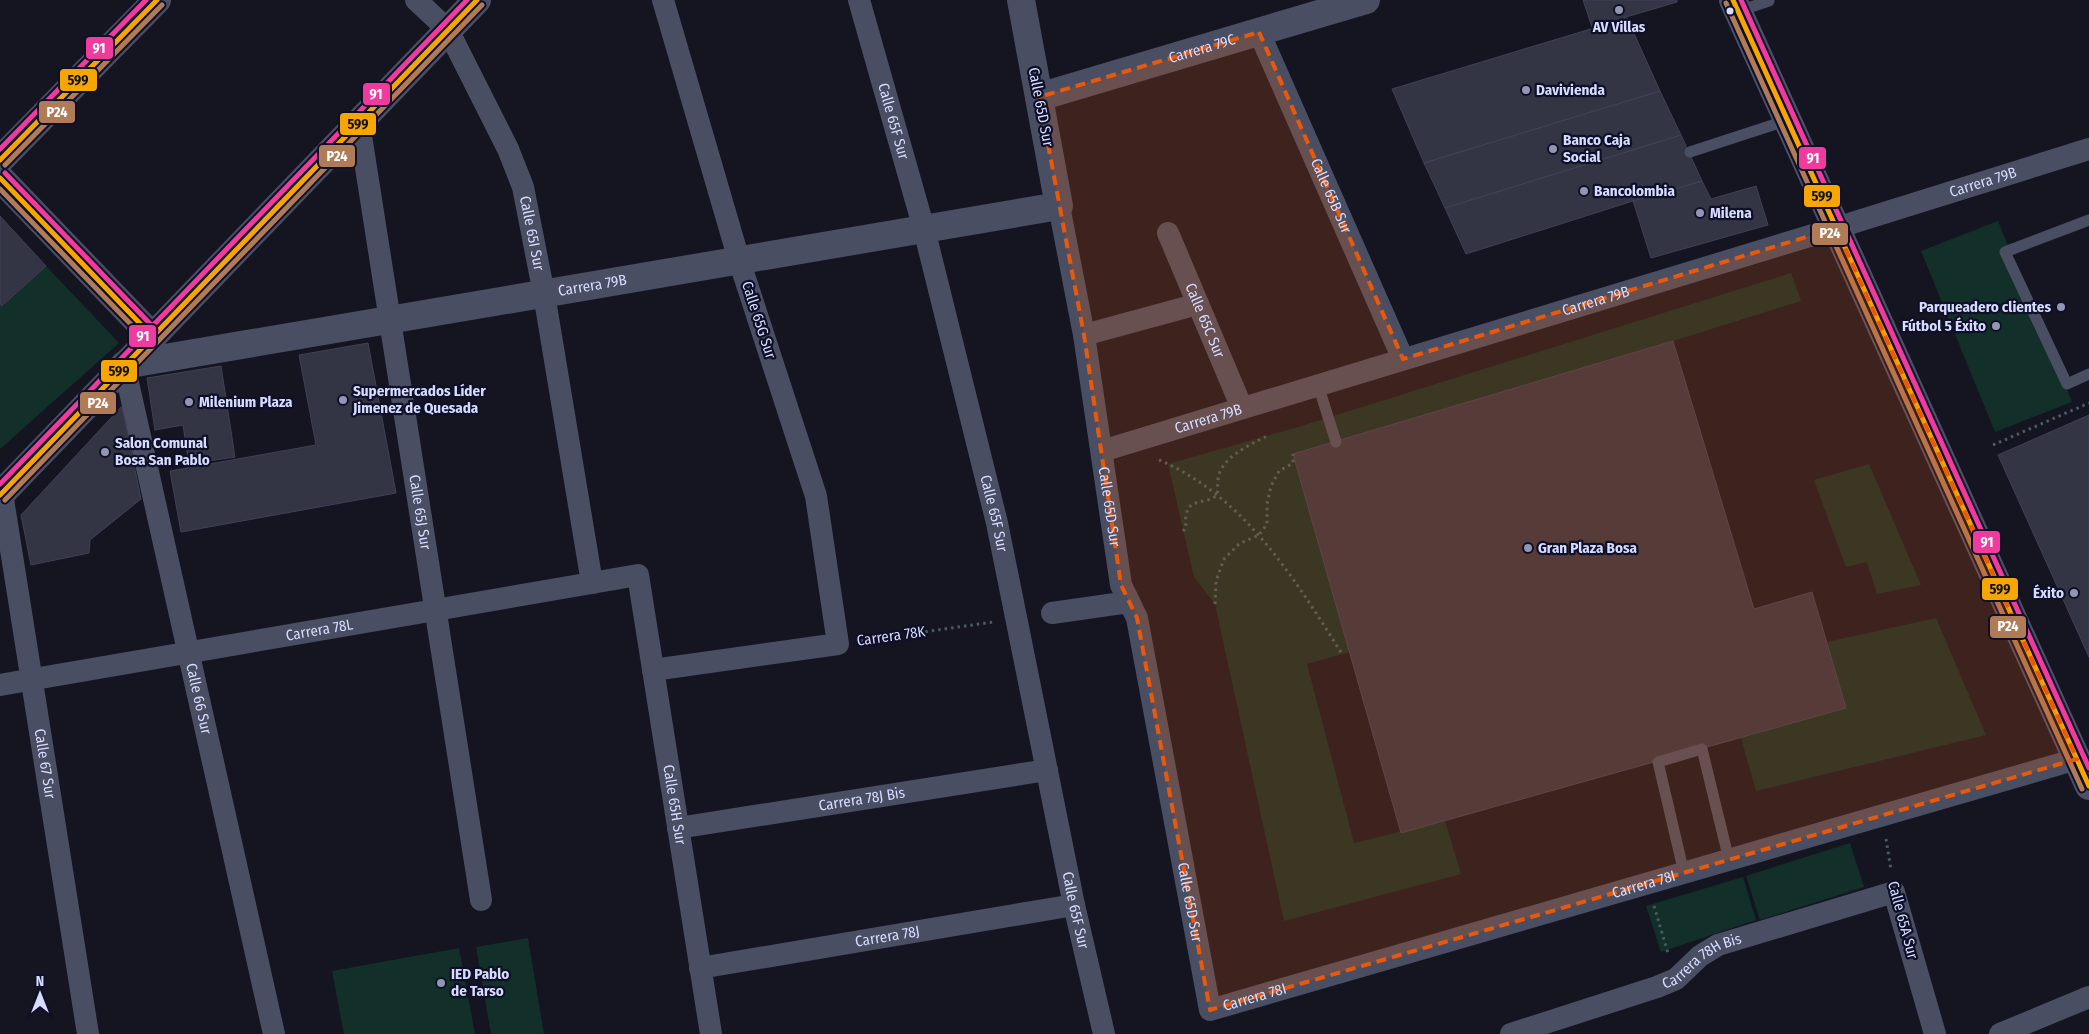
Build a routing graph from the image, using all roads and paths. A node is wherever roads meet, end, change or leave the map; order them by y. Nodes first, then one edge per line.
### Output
1 (157, 0) edge
2 (416, 0) edge
3 (477, 0) edge
4 (663, 0) edge
5 (860, 0) edge
6 (1021, 0) edge
7 (1366, 0) edge
8 (1769, 1) edge
9 (1736, 6) edge
10 (448, 30) junction
11 (1259, 32) junction
12 (1039, 97) junction
13 (1788, 120) junction
14 (359, 123) junction
15 (2089, 149) edge
16 (1690, 152) dead end
17 (0, 160) edge
18 (0, 178) edge
19 (1059, 206) junction
20 (2089, 220) edge
21 (1836, 228) junction
22 (924, 229) junction
23 (1168, 234) dead end
24 (739, 260) junction
25 (544, 294) junction
26 (1198, 304) junction
27 (390, 320) junction
28 (1084, 335) junction
29 (152, 336) junction
30 (1403, 359) junction
31 (124, 365) junction
32 (2089, 374) edge
33 (1318, 385) junction
34 (2089, 403) edge
35 (1242, 408) junction
36 (1268, 436) dead end
37 (1336, 442) dead end
38 (1993, 445) dead end
39 (1102, 451) junction
40 (1293, 454) dead end
41 (1152, 457) dead end
42 (1, 494) edge
43 (1217, 495) junction
44 (1183, 531) dead end
45 (1259, 535) junction
46 (638, 575) joint
47 (592, 583) junction
48 (1129, 602) junction
49 (1215, 604) dead end
50 (435, 610) junction
51 (1052, 613) dead end
52 (1016, 618) junction
53 (838, 644) junction
54 (188, 652) junction
55 (1342, 654) dead end
56 (653, 670) junction
57 (32, 680) junction
58 (0, 685) edge
59 (2077, 760) junction
60 (1047, 770) junction
61 (2089, 786) edge
62 (1882, 816) junction
63 (678, 828) junction
64 (1729, 860) junction
65 (1684, 873) junction
66 (1647, 884) junction
67 (1894, 892) junction
68 (481, 900) dead end
69 (1074, 905) junction
70 (700, 968) junction
71 (1676, 979) junction
72 (2089, 997) edge
73 (1210, 1010) joint
74 (88, 1034) edge
75 (274, 1034) edge
76 (711, 1034) edge
77 (1104, 1034) edge
78 (1511, 1034) edge
79 (1935, 1034) edge
80 (2000, 1034) edge

1 - 17 street
2 - 10 street, Calle 65I Sur
3 - 10 street
4 - 24 street, Calle 65G Sur
5 - 22 street, Calle 65F Sur
6 - 12 street, Calle 65D Sur
7 - 11 street, Carrera 79C
8 - 9 lane
9 - 13 main road
10 - 14 street
10 - 25 street, Calle 65I Sur
11 - 12 street, Carrera 79C
11 - 30 street, Calle 65B Sur
12 - 19 street, Calle 65D Sur
13 - 16 lane
13 - 21 main road
14 - 27 street, Calle 65J Sur
14 - 29 street
15 - 21 street, Carrera 79B
18 - 29 street
19 - 22 street, Carrera 79B
19 - 28 street, Calle 65D Sur
20 - 32 lane
21 - 30 street, Carrera 79B
21 - 59 main road
22 - 24 street, Carrera 79B
22 - 52 street, Calle 65F Sur
23 - 26 street, Calle 65C Sur
24 - 25 street, Carrera 79B
24 - 53 street, Calle 65G Sur
25 - 27 street, Carrera 79B
25 - 47 street, Calle 65I Sur
26 - 28 street
26 - 35 street, Calle 65C Sur
27 - 31 street, Carrera 79B
27 - 50 street, Calle 65J Sur
28 - 39 street, Calle 65D Sur
29 - 31 street
30 - 33 street, Carrera 79B
31 - 42 street
31 - 54 street, Calle 66 Sur
33 - 35 street, Carrera 79B
33 - 37 lane
34 - 38 path
35 - 39 street, Carrera 79B
36 - 43 path
39 - 48 street, Calle 65D Sur
40 - 45 path
41 - 43 path
42 - 57 street, Calle 67 Sur
43 - 44 path
43 - 45 path
45 - 49 path
45 - 55 path
46 - 47 street, Carrera 78L
46 - 56 street, Calle 65H Sur
47 - 50 street, Carrera 78L
48 - 51 street
48 - 73 street, Calle 65D Sur
50 - 54 street, Carrera 78L
50 - 68 street, Calle 65J Sur
52 - 53 path, Carrera 78K
52 - 60 street, Calle 65F Sur
53 - 56 street, Carrera 78K
54 - 57 street, Carrera 78L
54 - 75 street, Calle 66 Sur
56 - 63 street, Calle 65H Sur
57 - 58 street, Carrera 78L
57 - 74 street, Calle 67 Sur
59 - 61 main road
59 - 62 street, Carrera 78I
60 - 63 street, Carrera 78J Bis
60 - 69 street, Calle 65F Sur
62 - 64 street, Carrera 78I
62 - 67 path, Calle 65A Sur
63 - 70 street, Calle 65H Sur
64 - 65 street, Carrera 78I
64 - 65 lane
65 - 66 street, Carrera 78I
66 - 71 path
66 - 73 street, Carrera 78I
67 - 71 street, Carrera 78H Bis
67 - 79 street, Calle 65A Sur
69 - 70 street, Carrera 78J
69 - 77 street, Calle 65F Sur
70 - 76 street, Calle 65H Sur
71 - 78 street, Carrera 78H Bis
72 - 80 street

